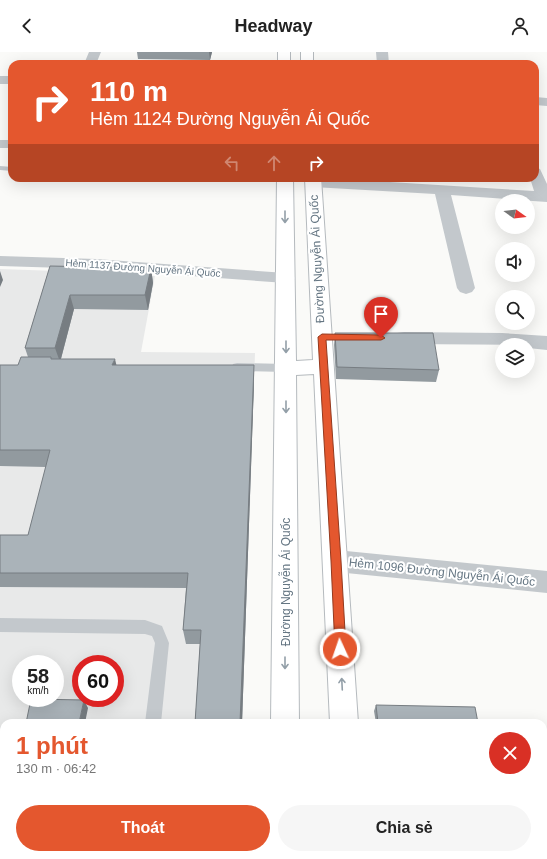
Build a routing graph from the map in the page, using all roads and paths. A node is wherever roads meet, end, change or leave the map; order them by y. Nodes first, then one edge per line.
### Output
1 (539, 181) edge
2 (285, 182) edge
3 (313, 182) edge
4 (339, 182) edge
5 (442, 190) junction
6 (546, 197) edge
7 (0, 261) edge
8 (286, 278) junction
9 (466, 288) dead end
10 (384, 338) edge
11 (547, 344) edge
12 (323, 367) junction
13 (223, 368) edge
14 (286, 368) junction
15 (336, 561) junction
16 (547, 582) edge
17 (0, 625) edge
18 (153, 719) edge
19 (285, 719) edge
20 (344, 719) edge

1 - 6 street
2 -> 8 main road, Đường Nguyễn Ái Quốc
3 - 12 main road, Đường Nguyễn Ái Quốc
4 - 5 street
5 - 6 street
5 - 9 street
7 - 8 street, Hẻm 1137 Đường Nguyễn Ái Quốc
8 -> 14 main road, Đường Nguyễn Ái Quốc
10 - 11 street
12 - 14 main road
12 - 15 main road, Đường Nguyễn Ái Quốc
13 - 14 lane
14 -> 19 main road, Đường Nguyễn Ái Quốc
15 - 16 street, Hẻm 1096 Đường Nguyễn Ái Quốc
20 -> 15 main road, Đường Nguyễn Ái Quốc
17 - 18 lane

